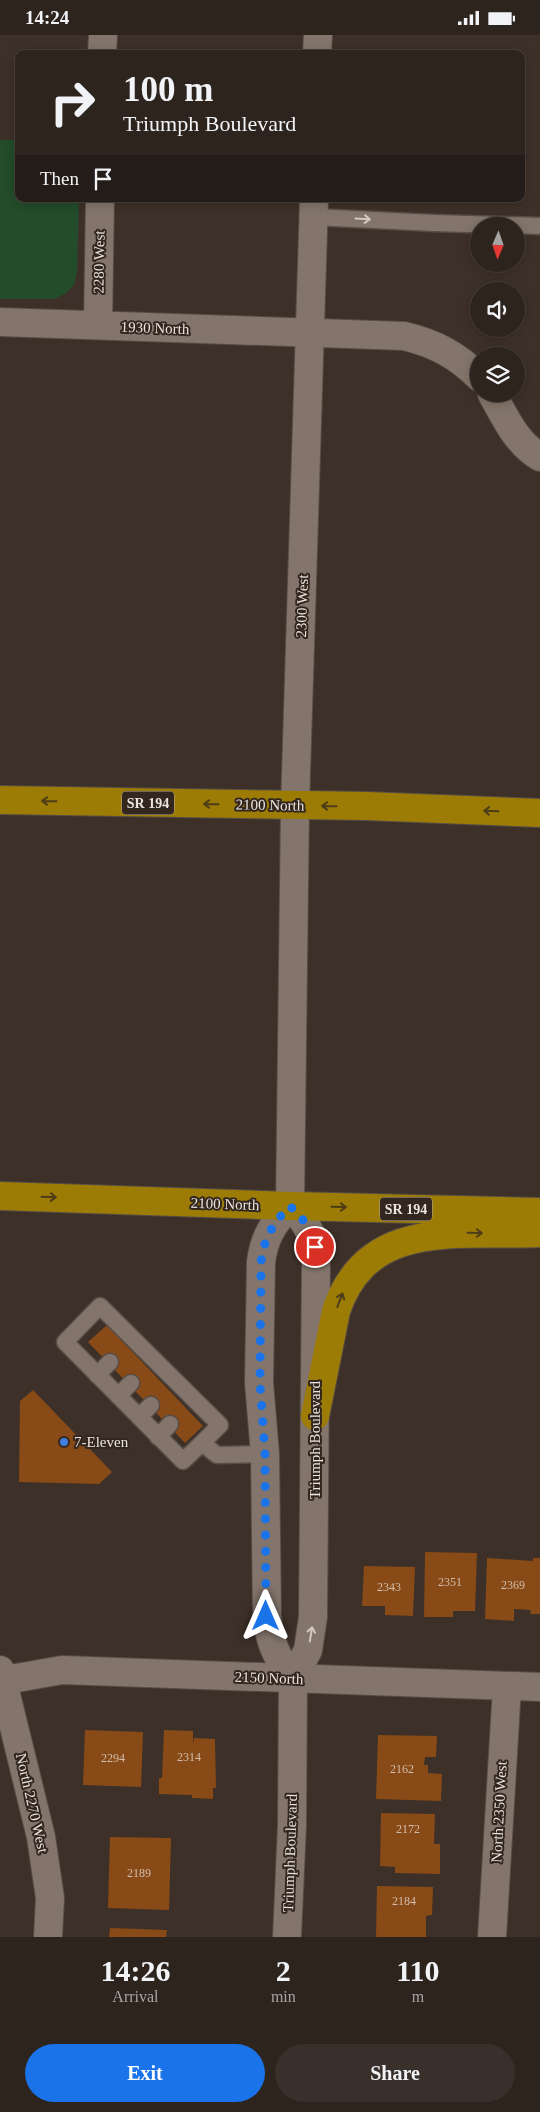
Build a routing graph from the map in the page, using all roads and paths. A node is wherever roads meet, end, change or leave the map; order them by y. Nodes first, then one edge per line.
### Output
1 (103, 35) edge
2 (318, 35) edge
3 (102, 50) edge
4 (317, 50) edge
5 (100, 202) edge
6 (314, 208) edge
7 (540, 226) edge
8 (0, 322) edge
9 (98, 325) junction
10 (311, 334) junction
11 (470, 369) edge
12 (496, 402) edge
13 (540, 457) edge
14 (0, 800) edge
15 (295, 805) junction
16 (540, 813) edge
17 (0, 1196) edge
18 (290, 1206) junction
19 (540, 1212) edge
20 (540, 1233) edge
21 (110, 1362) dead end
22 (97, 1375) junction
23 (131, 1383) dead end
24 (118, 1396) junction
25 (151, 1405) dead end
26 (315, 1416) junction
27 (138, 1417) junction
28 (170, 1424) dead end
29 (158, 1437) junction
30 (202, 1443) junction
31 (265, 1454) junction
32 (1, 1677) edge
33 (294, 1679) junction
34 (507, 1687) junction
35 (540, 1687) edge
36 (48, 1937) edge
37 (287, 1937) edge
38 (492, 1937) edge

1 - 3 main road
2 - 4 main road
5 - 9 main road, 2280 West
6 -> 7 lane
6 - 10 main road, 2300 West
8 - 9 main road, 1930 North
9 - 10 main road, 1930 North
10 - 11 main road, 1930 North
10 - 15 main road, 2300 West
12 - 13 main road
15 -> 14 highway, 2100 North / SR 194
16 -> 15 highway, 2100 North / SR 194
15 - 18 main road, 2300 West
17 -> 18 highway, 2100 North / SR 194
18 -> 19 highway, 2100 North / SR 194
18 - 26 main road, Triumph Boulevard
18 - 31 main road
26 -> 20 highway
21 - 22 lane
22 - 24 lane
22 - 30 lane
23 - 24 lane
24 - 27 lane
25 - 27 lane
33 -> 26 main road, Triumph Boulevard
27 - 29 lane
28 - 29 lane
29 - 30 lane
30 - 31 lane
31 - 33 main road
32 - 33 main road, 2150 North
32 - 36 main road, North 2270 West
33 - 34 main road, 2150 North
33 - 37 main road, Triumph Boulevard
34 - 35 main road, 2150 North
34 - 38 main road, North 2350 West

